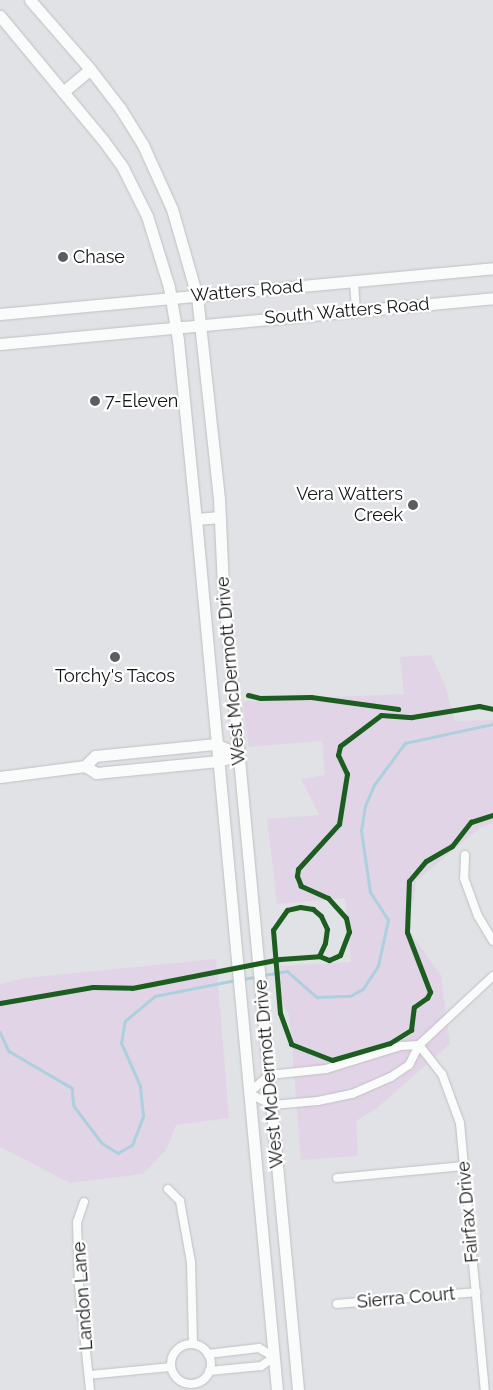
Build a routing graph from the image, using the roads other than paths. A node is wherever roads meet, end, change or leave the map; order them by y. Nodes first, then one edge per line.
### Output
1 (30, 0) edge
2 (0, 16) edge
3 (90, 69) junction
4 (63, 92) junction
5 (493, 268) edge
6 (354, 282) junction
7 (197, 296) junction
8 (171, 298) junction
9 (493, 298) edge
10 (356, 309) junction
11 (0, 314) edge
12 (202, 325) junction
13 (176, 329) junction
14 (0, 344) edge
15 (220, 517) junction
16 (196, 519) junction
17 (216, 744) junction
18 (238, 754) junction
19 (218, 761) junction
20 (84, 766) junction
21 (0, 777) edge
22 (466, 855) dead end
23 (493, 942) edge
24 (493, 976) edge
25 (419, 1046) junction
26 (269, 1075) junction
27 (249, 1093) junction
28 (272, 1106) junction
29 (464, 1166) junction
30 (337, 1178) dead end
31 (168, 1189) dead end
32 (84, 1202) dead end
33 (476, 1292) junction
34 (337, 1304) dead end
35 (194, 1344) junction
36 (208, 1354) junction
37 (295, 1355) junction
38 (274, 1357) junction
39 (171, 1367) junction
40 (209, 1370) junction
41 (89, 1375) junction
42 (197, 1386) edge
43 (90, 1390) edge
44 (277, 1390) edge
45 (298, 1390) edge
46 (485, 1390) edge

1 - 3 main road, West McDermott Drive
2 - 4 main road, West McDermott Drive
3 - 4 main road
3 - 7 main road, West McDermott Drive
4 - 8 main road, West McDermott Drive
5 - 6 main road, Watters Road
6 - 7 main road, Watters Road
6 - 10 street
7 - 8 main road, Watters Road
7 - 12 main road, West McDermott Drive
8 - 11 main road, Watters Road
8 - 13 main road, West McDermott Drive
9 - 10 main road, South Watters Road
10 - 12 main road, South Watters Road
12 - 13 main road, Watters Road
12 - 15 main road, West McDermott Drive
13 - 14 main road, Watters Road
13 - 16 main road, West McDermott Drive
15 - 16 main road
15 - 18 main road, West McDermott Drive
16 - 17 main road, West McDermott Drive
17 - 18 main road
17 - 19 main road, West McDermott Drive
17 - 20 main road
18 - 19 main road
18 - 26 main road, West McDermott Drive
19 - 20 main road
19 - 27 main road, West McDermott Drive
20 - 21 main road
22 - 23 street
24 - 25 street
25 - 26 street
25 - 28 street
25 - 29 street, Fairfax Drive
26 - 27 street
26 - 28 main road, West McDermott Drive
27 - 28 street
27 - 38 main road, West McDermott Drive
28 - 37 main road, West McDermott Drive
29 - 30 street
29 - 33 street, Fairfax Drive
31 - 35 street
32 - 41 street, Landon Lane
33 - 34 street, Sierra Court
33 - 46 street, Fairfax Drive
35 - 36 street
35 - 39 street
36 - 38 street
36 - 40 street
37 - 38 main road
37 - 45 main road, West McDermott Drive
38 - 40 street
38 - 44 main road, West McDermott Drive
39 - 41 street
39 - 42 street
40 - 42 street
41 - 43 street, Landon Lane

